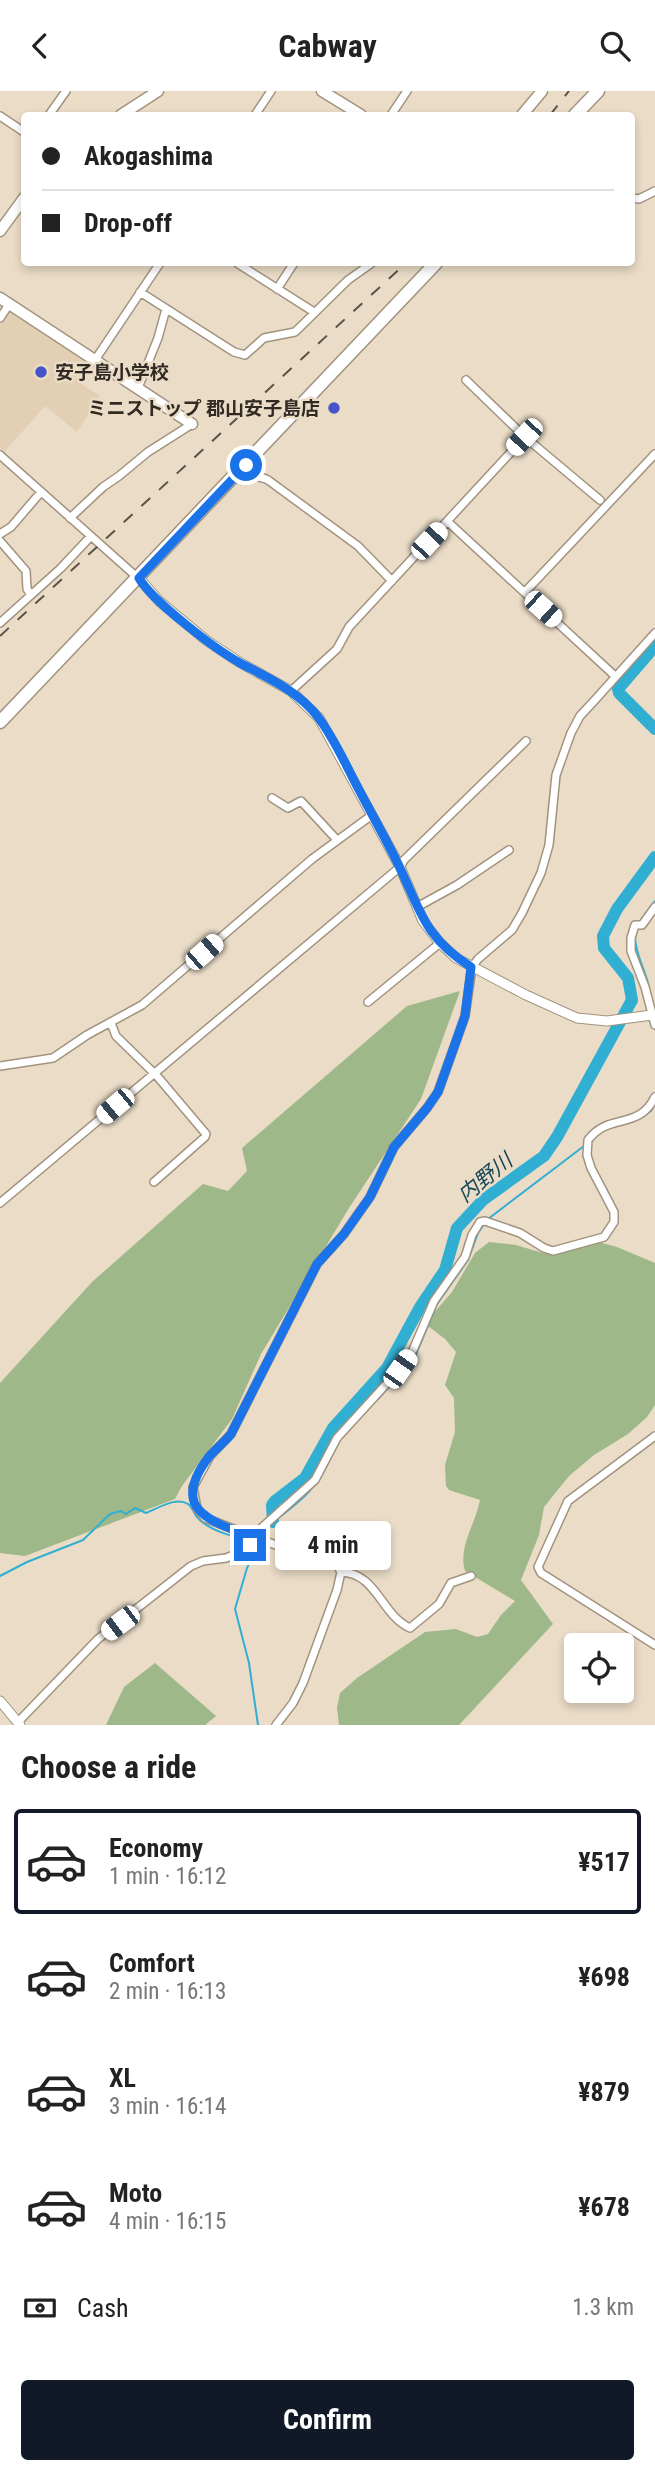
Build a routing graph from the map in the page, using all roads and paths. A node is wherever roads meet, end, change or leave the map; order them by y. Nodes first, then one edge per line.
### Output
1 (66, 91) edge
2 (158, 91) edge
3 (271, 91) edge
4 (322, 91) edge
5 (407, 91) edge
6 (542, 91) edge
7 (598, 91) edge
8 (51, 112) edge
9 (126, 112) edge
10 (257, 112) edge
11 (356, 112) edge
12 (393, 112) edge
13 (525, 112) edge
14 (583, 112) edge
15 (0, 116) edge
16 (21, 130) edge
17 (655, 191) edge
18 (635, 198) edge
19 (21, 202) edge
20 (0, 230) edge
21 (158, 266) edge
22 (242, 266) edge
23 (293, 266) edge
24 (368, 266) edge
25 (433, 266) edge
26 (277, 289) junction
27 (140, 292) junction
28 (5, 300) edge
29 (166, 309) junction
30 (314, 312) junction
31 (0, 318) edge
32 (95, 360) junction
33 (466, 380) dead end
34 (138, 388) junction
35 (192, 424) joint
36 (524, 437) junction
37 (655, 454) edge
38 (0, 455) edge
39 (239, 472) junction
40 (41, 492) junction
41 (600, 500) dead end
42 (70, 518) junction
43 (447, 521) junction
44 (0, 534) edge
45 (91, 536) junction
46 (0, 541) edge
47 (139, 578) junction
48 (392, 581) junction
49 (525, 592) junction
50 (31, 596) junction
51 (0, 623) edge
52 (655, 633) edge
53 (615, 676) junction
54 (291, 691) junction
55 (0, 722) edge
56 (526, 741) dead end
57 (272, 798) dead end
58 (372, 815) junction
59 (337, 840) junction
60 (509, 850) dead end
61 (400, 867) junction
62 (416, 907) junction
63 (655, 907) edge
64 (440, 943) junction
65 (471, 967) junction
66 (368, 1002) dead end
67 (653, 1015) edge
68 (111, 1023) junction
69 (655, 1025) edge
70 (0, 1066) edge
71 (153, 1074) junction
72 (655, 1097) edge
73 (154, 1182) dead end
74 (0, 1203) edge
75 (655, 1436) edge
76 (254, 1537) junction
77 (341, 1572) junction
78 (471, 1576) dead end
79 (655, 1645) edge
80 (0, 1701) edge
81 (19, 1724) edge
82 (276, 1725) edge

1 - 8 street
2 - 9 main road
3 - 10 street
4 - 11 main road
5 - 12 street
6 - 13 main road
7 - 14 highway
15 - 16 street
17 - 18 street
19 - 20 main road
21 - 27 street
22 - 26 street
23 - 26 street
24 - 30 street
25 - 39 highway
26 - 30 street
27 - 29 street
27 - 32 street
28 - 31 street
28 - 32 main road
29 - 30 street
29 - 34 street
32 - 34 main road
33 - 36 street
34 - 35 main road
35 - 42 street
36 - 41 street
36 - 43 street
37 - 49 street
38 - 40 street
39 - 47 highway
39 - 48 street
40 - 42 street
40 - 44 street
42 - 45 street
43 - 48 street
43 - 49 street
45 - 47 street
45 - 50 street
46 - 50 street
47 - 54 street
47 - 55 highway
48 - 54 street
49 - 53 street
50 - 51 street
52 - 53 street
53 - 65 street
54 - 58 street
56 - 61 street
57 - 59 street
58 - 59 street
58 - 61 street
59 - 68 street
60 - 62 street
61 - 62 street
61 - 71 street
62 - 64 street
63 - 67 street
64 - 65 street
64 - 66 street
65 - 67 street
65 - 76 street
67 - 69 street
68 - 70 street
68 - 71 street
71 - 73 street
71 - 74 street
72 - 76 street
75 - 79 street
76 - 77 street
76 - 81 street
77 - 78 street
77 - 82 street
80 - 81 street

